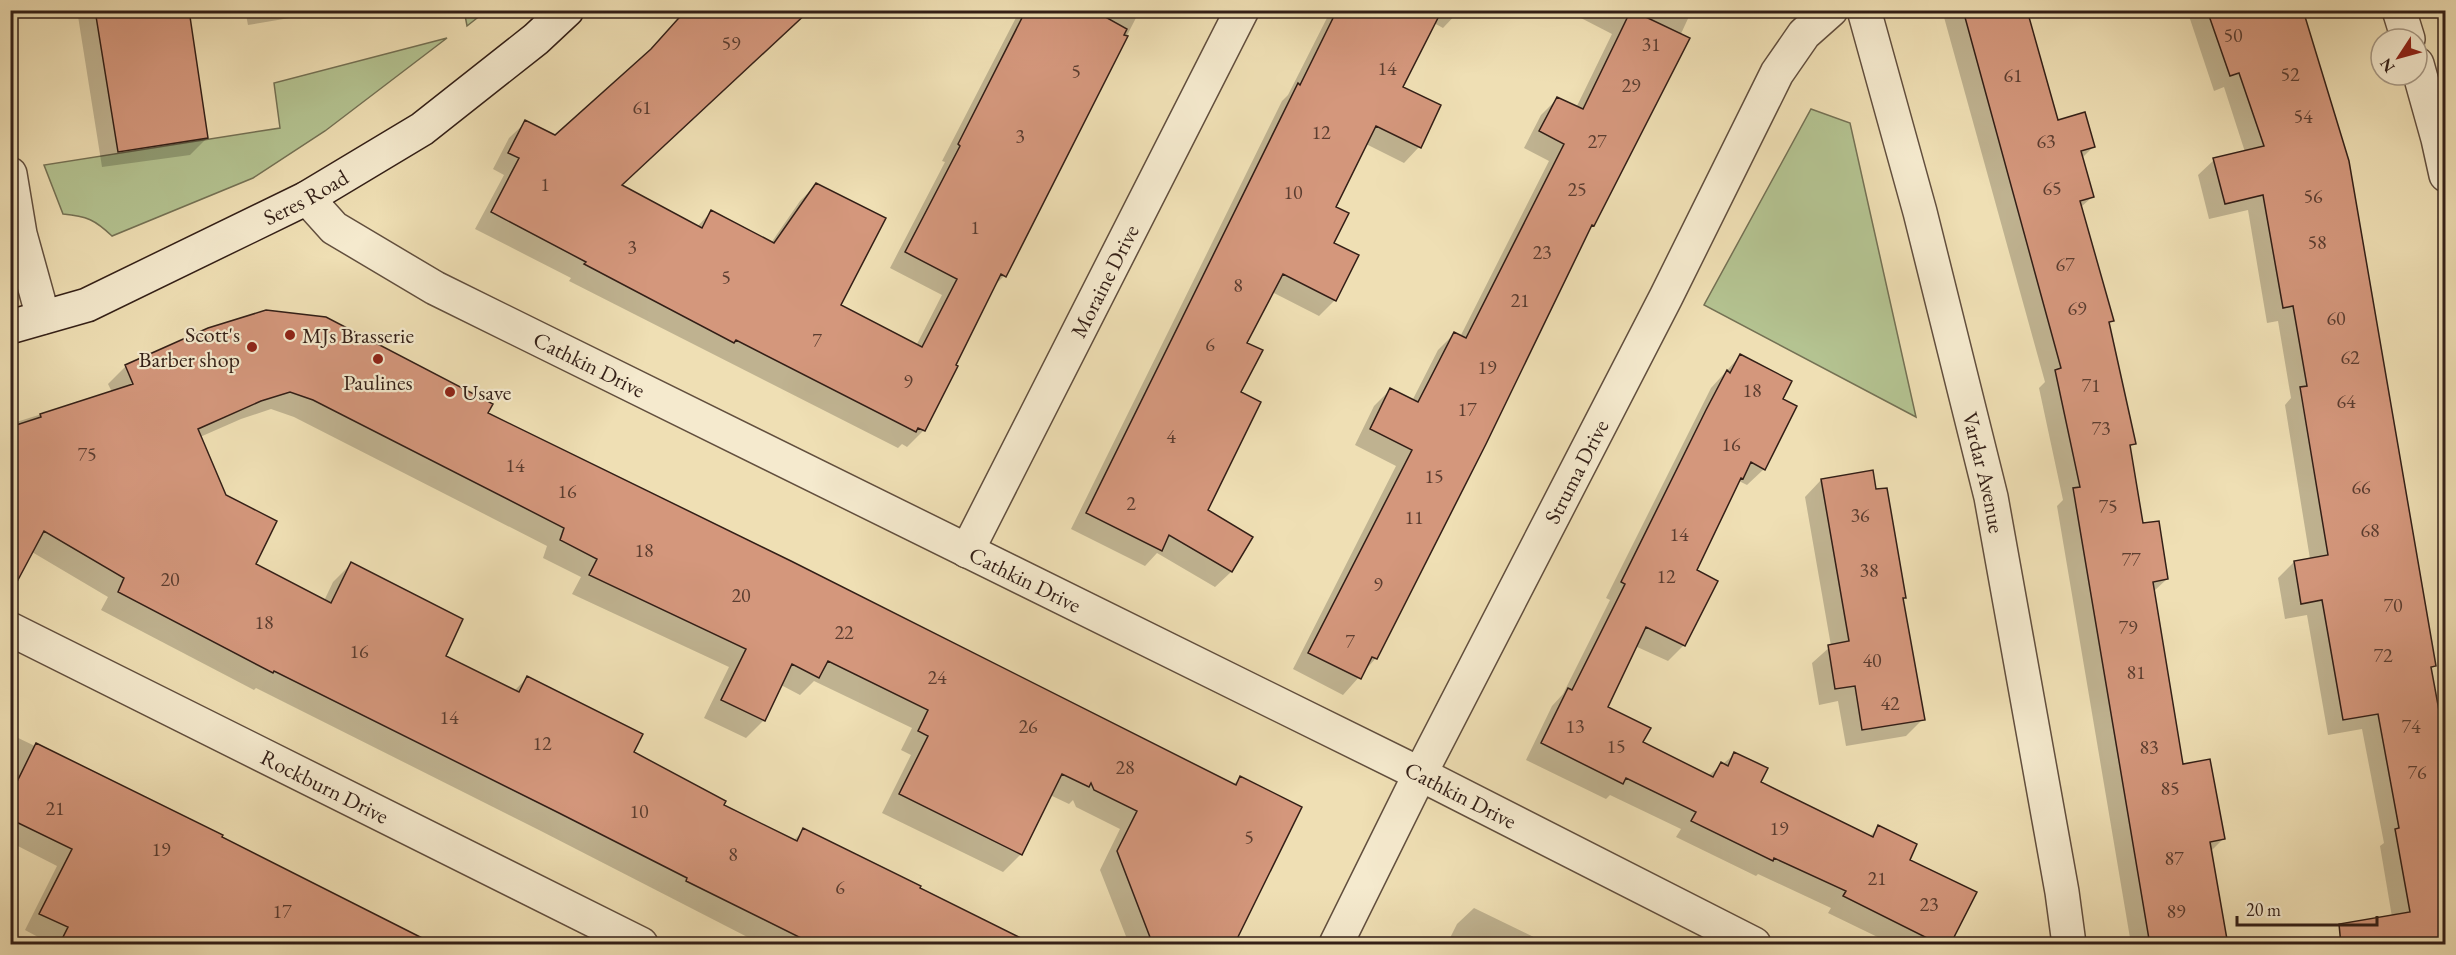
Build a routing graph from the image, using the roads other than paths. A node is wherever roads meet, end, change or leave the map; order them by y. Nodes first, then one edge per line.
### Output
1 (567, 10) edge
2 (1242, 10) edge
3 (1831, 10) edge
4 (1864, 10) edge
5 (2399, 10) edge
6 (2404, 27) edge
7 (2423, 87) edge
8 (10, 174) edge
9 (2445, 175) edge
10 (307, 198) junction
11 (43, 317) junction
12 (10, 327) edge
13 (967, 551) junction
14 (10, 629) edge
15 (1420, 774) junction
16 (641, 945) edge
17 (1336, 945) edge
18 (1754, 945) edge
19 (2069, 945) edge

1 - 10 street, Seres Road
2 - 13 street, Moraine Drive
3 - 15 street, Struma Drive
4 - 19 street, Vardar Avenue
5 - 6 street
7 - 9 street
8 - 11 street
10 - 11 street, Seres Road
10 - 13 street, Cathkin Drive
11 - 12 street, Seres Road
13 - 15 street, Cathkin Drive
14 - 16 street, Rockburn Drive
15 - 17 street, Struma Drive
15 - 18 street, Cathkin Drive

